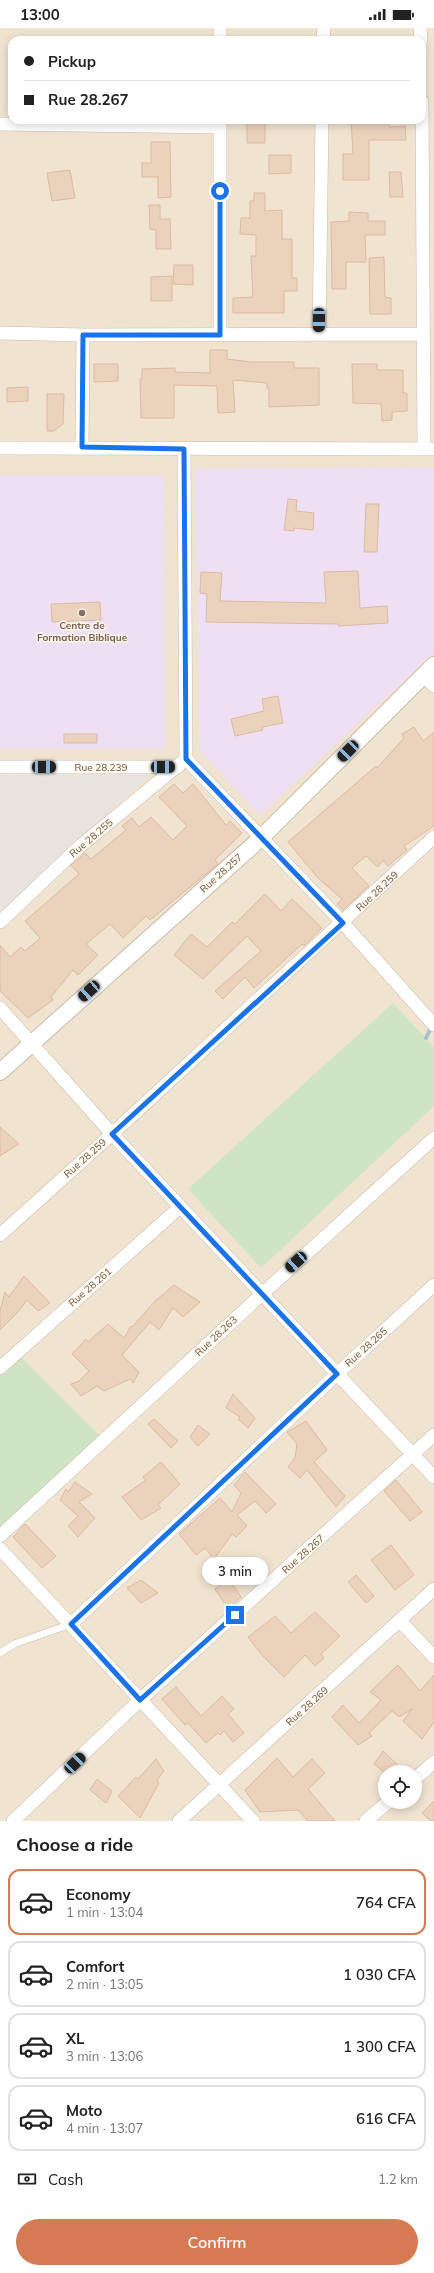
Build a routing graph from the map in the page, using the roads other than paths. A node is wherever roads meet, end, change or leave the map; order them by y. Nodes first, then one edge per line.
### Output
1 (0, 124) edge
2 (220, 124) edge
3 (322, 124) edge
4 (424, 124) edge
5 (429, 180) edge
6 (0, 333) edge
7 (422, 334) junction
8 (83, 335) junction
9 (220, 335) junction
10 (319, 336) junction
11 (82, 447) junction
12 (0, 448) edge
13 (184, 449) junction
14 (429, 449) edge
15 (431, 676) edge
16 (182, 763) junction
17 (0, 767) edge
18 (262, 837) junction
19 (434, 837) edge
20 (0, 922) edge
21 (343, 923) junction
22 (0, 1008) edge
23 (434, 1025) edge
24 (31, 1043) junction
25 (0, 1072) edge
26 (112, 1134) junction
27 (434, 1138) edge
28 (180, 1207) junction
29 (0, 1235) edge
30 (434, 1285) edge
31 (262, 1294) junction
32 (0, 1368) edge
33 (337, 1374) junction
34 (434, 1435) edge
35 (414, 1455) junction
36 (434, 1477) edge
37 (0, 1536) edge
38 (0, 1549) edge
39 (434, 1588) edge
40 (400, 1621) junction
41 (71, 1624) junction
42 (0, 1653) edge
43 (434, 1657) edge
44 (140, 1700) junction
45 (433, 1764) edge
46 (422, 1773) edge
47 (220, 1784) junction
48 (380, 1809) edge
49 (13, 1821) edge
50 (179, 1821) edge
51 (253, 1821) edge
52 (366, 1821) edge

1 - 2 street
2 - 9 street
3 - 10 street
4 - 5 street
5 - 7 street
6 - 8 street
7 - 10 street
7 - 14 street
8 - 9 street
8 - 11 street
9 - 10 street
11 - 12 street
11 - 13 street
13 - 14 street
13 - 16 street
15 - 18 street, Rue 28.257
16 - 17 street, Rue 28.239
16 - 18 street
16 - 20 street, Rue 28.255
18 - 21 street
18 - 24 street, Rue 28.257
19 - 21 street, Rue 28.259
21 - 23 street
21 - 26 street, Rue 28.259
22 - 24 street
24 - 25 street, Rue 28.257
24 - 26 street
26 - 28 street
26 - 29 street, Rue 28.259
27 - 31 street, Rue 28.263
28 - 31 street
28 - 32 street, Rue 28.261
30 - 33 street, Rue 28.265
31 - 33 street
31 - 37 street, Rue 28.263
33 - 35 street
33 - 41 street, Rue 28.265
34 - 35 street, Rue 28.267
35 - 36 street
35 - 44 street, Rue 28.267
38 - 41 street
39 - 40 street, Rue 28.269
40 - 43 street
40 - 47 street, Rue 28.269
41 - 42 lane
41 - 44 street
44 - 47 street
44 - 49 street, Rue 28.267
45 - 46 street
47 - 50 street, Rue 28.269
47 - 51 street
48 - 52 street

